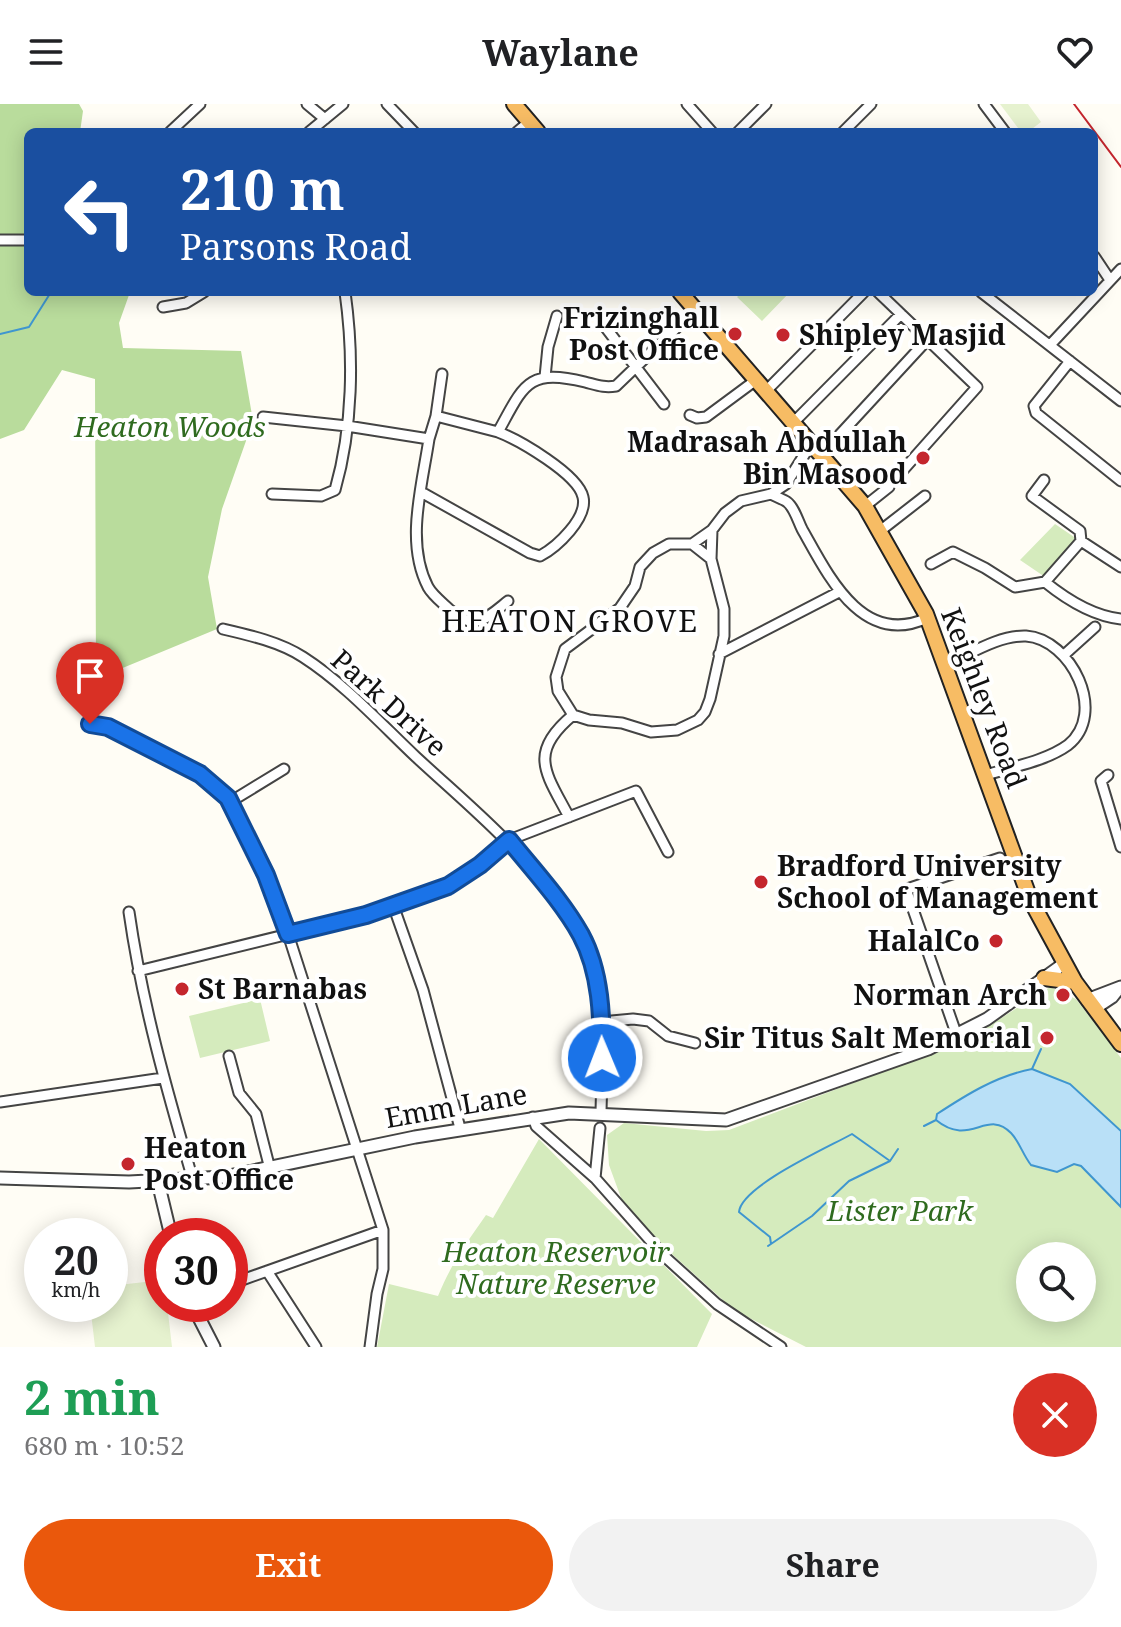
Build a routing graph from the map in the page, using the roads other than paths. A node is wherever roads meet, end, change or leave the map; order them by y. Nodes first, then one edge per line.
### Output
1 (200, 104) edge
2 (307, 104) edge
3 (343, 104) edge
4 (387, 104) edge
5 (514, 104) edge
6 (687, 104) edge
7 (766, 104) edge
8 (871, 104) edge
9 (984, 104) edge
10 (325, 119) junction
11 (534, 127) edge
12 (174, 128) edge
13 (314, 128) edge
14 (410, 128) edge
15 (708, 128) edge
16 (742, 128) edge
17 (847, 128) edge
18 (1002, 128) edge
19 (0, 240) edge
20 (24, 240) edge
21 (1098, 262) edge
22 (1121, 269) edge
23 (1110, 280) junction
24 (1098, 293) edge
25 (197, 296) edge
26 (346, 296) edge
27 (683, 296) edge
28 (860, 296) edge
29 (882, 296) edge
30 (986, 296) edge
31 (1095, 296) edge
32 (163, 307) dead end
33 (695, 310) junction
34 (901, 314) junction
35 (557, 316) dead end
36 (603, 324) dead end
37 (928, 339) junction
38 (1050, 345) junction
39 (1070, 361) junction
40 (637, 368) junction
41 (442, 374) dead end
42 (545, 377) junction
43 (761, 385) junction
44 (1121, 401) edge
45 (664, 404) dead end
46 (690, 415) dead end
47 (436, 416) junction
48 (263, 417) dead end
49 (793, 423) junction
50 (347, 426) junction
51 (498, 432) junction
52 (429, 439) junction
53 (816, 450) junction
54 (896, 478) dead end
55 (1044, 480) dead end
56 (1121, 481) edge
57 (786, 484) junction
58 (889, 487) dead end
59 (421, 492) junction
60 (272, 494) dead end
61 (771, 494) junction
62 (925, 496) dead end
63 (790, 503) junction
64 (865, 506) junction
65 (712, 530) junction
66 (880, 531) junction
67 (1081, 541) junction
68 (692, 544) junction
69 (711, 559) junction
70 (931, 564) dead end
71 (1121, 567) edge
72 (1045, 582) junction
73 (839, 592) junction
74 (508, 601) dead end
75 (927, 618) junction
76 (1121, 619) edge
77 (1095, 627) dead end
78 (223, 629) dead end
79 (719, 654) junction
80 (1064, 655) junction
81 (945, 665) junction
82 (573, 715) junction
83 (90, 724) dead end
84 (284, 769) dead end
85 (986, 775) junction
86 (1108, 775) dead end
87 (230, 802) junction
88 (569, 817) junction
89 (509, 840) junction
90 (1121, 847) edge
91 (668, 852) dead end
92 (1000, 858) dead end
93 (393, 905) junction
94 (129, 912) dead end
95 (288, 934) junction
96 (1065, 963) junction
97 (138, 971) junction
98 (1044, 978) junction
99 (1075, 982) junction
100 (1120, 987) edge
101 (1091, 1005) junction
102 (601, 1022) junction
103 (957, 1036) junction
104 (695, 1043) dead end
105 (1121, 1044) edge
106 (229, 1056) dead end
107 (163, 1078) junction
108 (0, 1102) edge
109 (601, 1113) junction
110 (533, 1117) junction
111 (460, 1128) junction
112 (600, 1128) dead end
113 (357, 1148) junction
114 (270, 1169) junction
115 (0, 1178) edge
116 (595, 1178) junction
117 (193, 1180) junction
118 (158, 1182) junction
119 (167, 1218) edge
120 (383, 1230) junction
121 (267, 1271) junction
122 (248, 1278) edge
123 (201, 1322) edge
124 (214, 1347) edge
125 (316, 1347) edge
126 (370, 1347) edge
127 (781, 1347) edge

1 - 12 street
2 - 10 street
3 - 10 street
4 - 14 street
5 - 11 highway
6 - 15 street
7 - 16 street
8 - 17 street
9 - 18 street
10 - 13 street
19 - 20 street
21 - 23 street
22 - 23 street
23 - 24 street
25 - 32 street
26 - 50 street
27 - 33 highway, Keighley Road
28 - 43 street
29 - 34 street
30 - 38 street
31 - 38 street
33 - 40 street
33 - 43 highway, Keighley Road
34 - 37 street
34 - 49 street
35 - 42 street
36 - 40 street
37 - 53 street
37 - 54 street
38 - 39 street
39 - 44 street
39 - 56 street
40 - 42 street
40 - 45 street
41 - 47 street
42 - 51 street
43 - 46 street
43 - 49 highway, Keighley Road
47 - 51 street
47 - 52 street
48 - 50 street
49 - 53 highway, Keighley Road
50 - 52 street
50 - 60 street
51 - 59 street
52 - 59 street
53 - 57 street
53 - 64 highway, Keighley Road
55 - 67 street
57 - 61 street
57 - 63 street
58 - 64 street
59 - 74 street
61 - 63 street
61 - 65 street
62 - 66 street
63 - 73 street
64 - 66 highway, Keighley Road
65 - 68 street
65 - 69 street
66 - 75 highway, Keighley Road
67 - 71 street
67 - 72 street
68 - 69 street
68 - 82 street
69 - 79 street
70 - 72 street
72 - 76 street
73 - 75 street
73 - 79 street
75 - 81 highway, Keighley Road
77 - 80 street
78 - 89 street, Park Drive
79 - 82 street
80 - 81 street
80 - 85 street
81 - 85 highway, Keighley Road
82 - 88 street
83 - 87 street
84 - 87 street
85 - 96 highway, Keighley Road
86 - 90 street
87 - 95 street
88 - 89 street
88 - 91 street
89 - 93 street
89 - 102 street, Park Drive
92 - 103 street
93 - 95 street
93 - 111 street
94 - 97 street
95 - 97 street
95 - 113 street
96 - 98 street, Emm Lane
96 - 99 highway, Keighley Road
97 - 107 street
98 - 99 highway
98 - 103 street, Emm Lane
99 - 101 highway, Keighley Road
100 - 101 street
101 - 105 highway, Keighley Road
102 - 104 street
102 - 109 street, Park Drive
103 - 109 street, Emm Lane
106 - 114 street
107 - 108 street
107 - 117 street
109 - 110 street, Emm Lane
110 - 111 street, Emm Lane
110 - 116 street
111 - 113 street, Emm Lane
112 - 116 street
113 - 114 street, Emm Lane
113 - 120 street
114 - 117 street, Emm Lane
115 - 118 street, Emm Lane
116 - 127 street
117 - 118 street, Emm Lane
118 - 119 street
120 - 121 street
120 - 126 street
121 - 122 street
121 - 125 street
123 - 124 street

